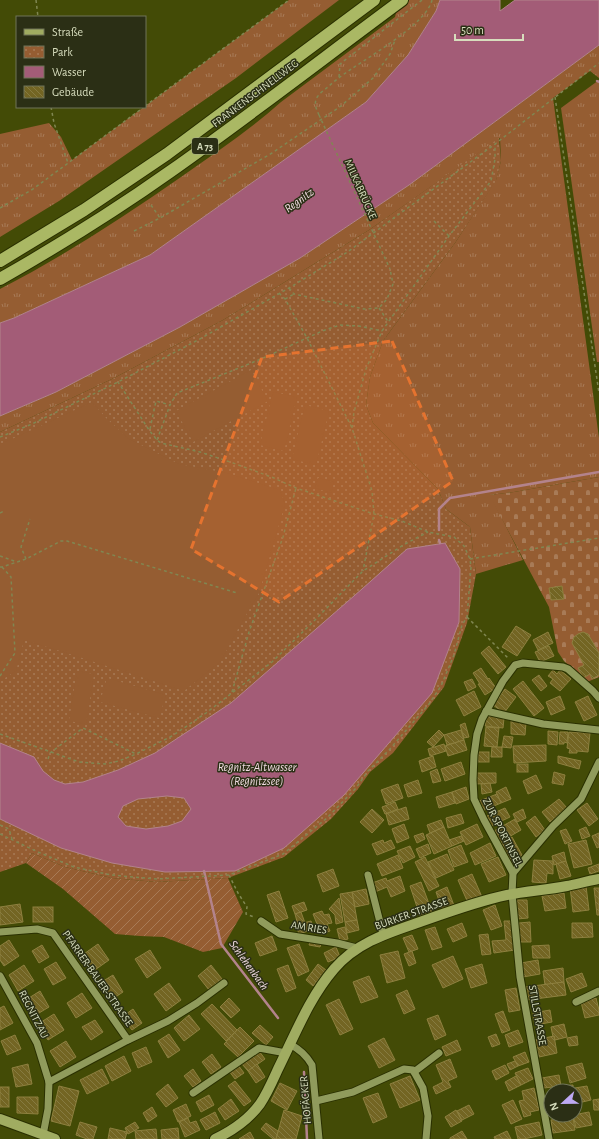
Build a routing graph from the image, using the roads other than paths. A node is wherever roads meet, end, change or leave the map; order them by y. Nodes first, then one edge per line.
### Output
1 (374, 0) edge
2 (402, 0) edge
3 (0, 261) edge
4 (0, 279) edge
5 (599, 698) edge
6 (486, 711) junction
7 (599, 730) edge
8 (599, 762) edge
9 (513, 873) junction
10 (368, 875) dead end
11 (599, 879) edge
12 (512, 894) junction
13 (261, 921) road end
14 (0, 932) edge
15 (383, 934) junction
16 (357, 948) junction
17 (0, 976) edge
18 (224, 983) dead end
19 (599, 991) edge
20 (576, 1002) dead end
21 (128, 1040) junction
22 (288, 1048) junction
23 (439, 1053) dead end
24 (414, 1072) junction
25 (49, 1082) junction
26 (193, 1093) dead end
27 (316, 1101) junction
28 (0, 1119) edge
29 (43, 1135) junction
30 (225, 1136) edge
31 (55, 1139) edge
32 (215, 1139) edge
33 (319, 1139) edge
34 (426, 1139) edge
35 (549, 1139) edge

1 - 3 highway, FRANKENSCHNELLWEG / A 73
2 - 4 highway, FRANKENSCHNELLWEG / A 73
5 - 6 street, ZUR SPORTINSEL
6 - 7 street
6 - 9 street, ZUR SPORTINSEL
8 - 9 street
9 - 12 street, ZUR SPORTINSEL
10 - 15 street
11 - 12 main road, BURKER STRASSE
12 - 15 main road, BURKER STRASSE
12 - 35 street, STILLSTRASSE
13 - 16 street, AM RIES
14 - 21 street, PFARRER-BAUER-STRASSE
15 - 16 main road, BURKER STRASSE
16 - 22 main road, BURKER STRASSE
17 - 25 street, REGNITZAU
18 - 21 street, PFARRER-BAUER-STRASSE
19 - 20 street
21 - 25 street, PFARRER-BAUER-STRASSE
22 - 26 street
22 - 27 street, HOFÄCKER
22 - 30 main road, BURKER STRASSE
23 - 24 street
24 - 27 street
24 - 34 street
25 - 29 street, REGNITZAU
27 - 33 street, HOFÄCKER
28 - 29 main road
29 - 31 main road
30 - 32 main road, BURKER STRASSE

